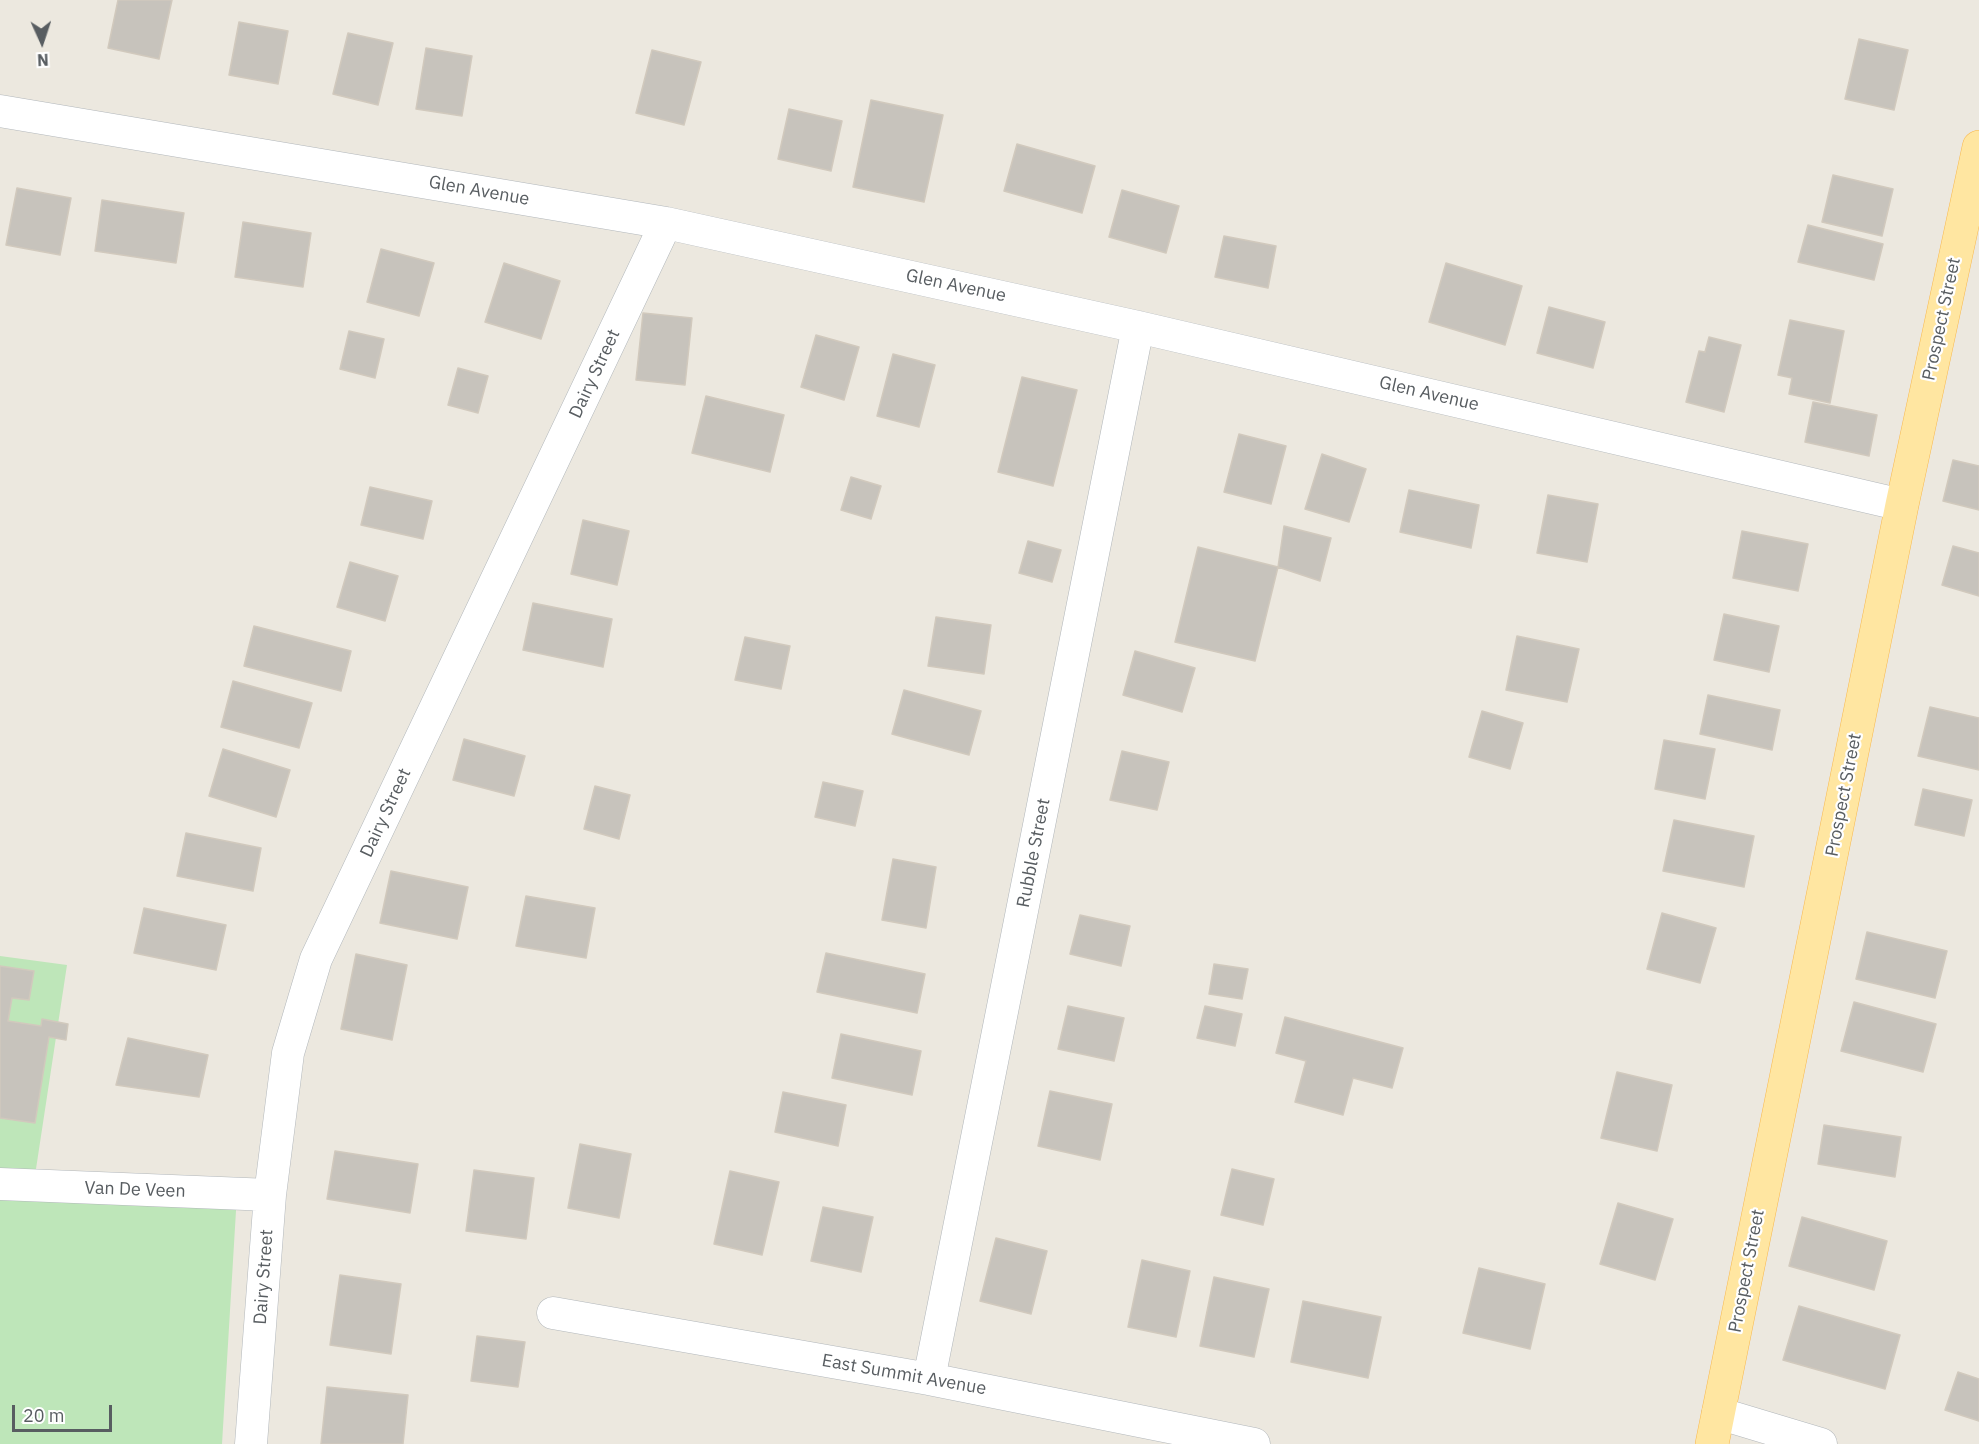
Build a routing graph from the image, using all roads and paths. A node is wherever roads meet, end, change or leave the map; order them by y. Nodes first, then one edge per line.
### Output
1 (0, 111) edge
2 (1979, 147) edge
3 (666, 223) junction
4 (1138, 327) junction
5 (1902, 505) junction
6 (0, 1184) edge
7 (270, 1196) junction
8 (553, 1313) dead end
9 (929, 1379) junction
10 (1715, 1429) edge
11 (251, 1444) edge
12 (1254, 1444) edge
13 (1821, 1444) edge

1 - 3 street, Glen Avenue
2 - 5 main road, Prospect Street
3 - 4 street, Glen Avenue
3 - 7 street, Dairy Street
4 - 5 street, Glen Avenue
4 - 9 street, Rubble Street
5 - 10 main road, Prospect Street
6 - 7 street, Van De Veen
7 - 11 street, Dairy Street
8 - 9 street, East Summit Avenue
9 - 12 street, East Summit Avenue
10 - 13 street

